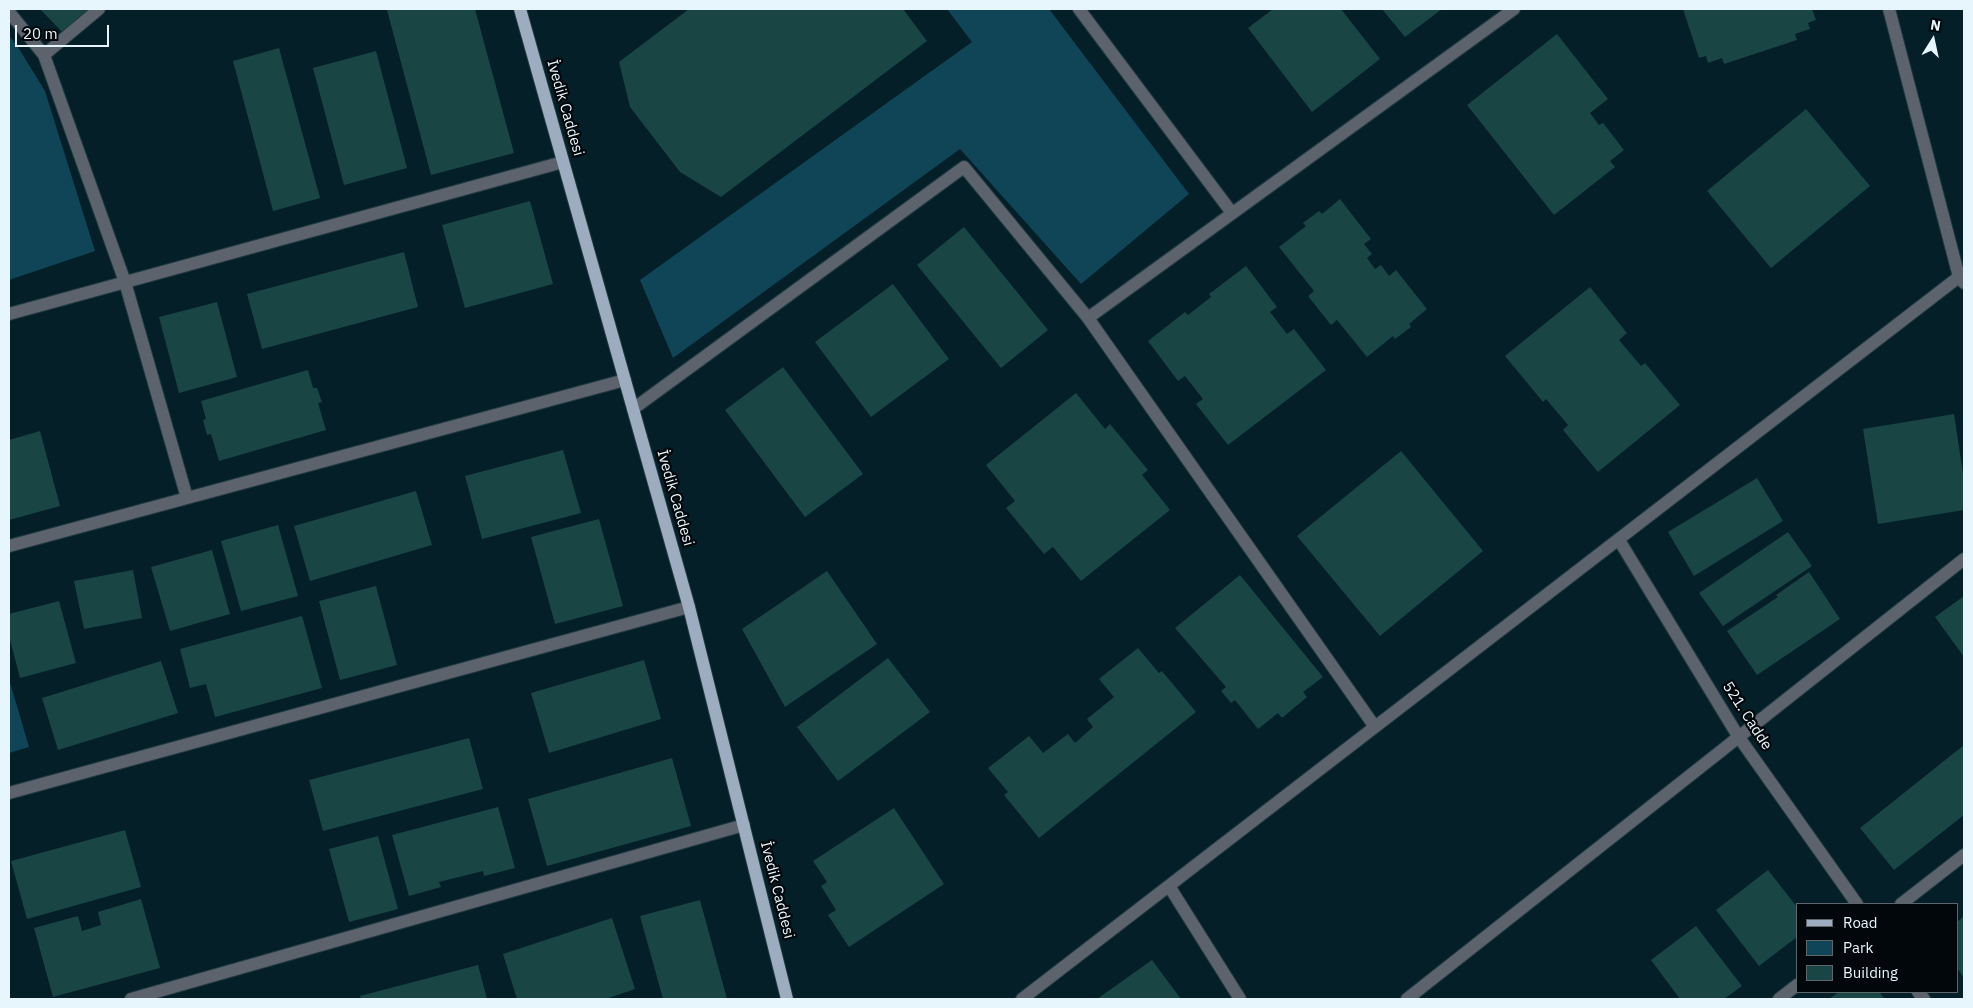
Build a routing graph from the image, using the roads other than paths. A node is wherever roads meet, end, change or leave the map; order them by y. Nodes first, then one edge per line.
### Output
1 (99, 9) edge
2 (520, 9) edge
3 (1079, 9) edge
4 (1514, 9) edge
5 (1889, 9) edge
6 (9, 12) edge
7 (44, 55) junction
8 (563, 162) junction
9 (1232, 213) junction
10 (1963, 278) edge
11 (125, 282) junction
12 (9, 314) edge
13 (1088, 318) junction
14 (625, 380) junction
15 (633, 409) junction
16 (187, 498) junction
17 (1619, 540) junction
18 (9, 546) edge
19 (1964, 559) edge
20 (689, 607) junction
21 (1376, 727) junction
22 (1738, 736) junction
23 (9, 793) edge
24 (744, 825) junction
25 (1964, 855) edge
26 (1169, 886) junction
27 (1856, 903) edge
28 (1902, 903) edge
29 (1796, 986) edge
30 (131, 999) edge
31 (787, 999) edge
32 (1022, 999) edge
33 (1240, 999) edge
34 (1407, 999) edge
35 (1779, 999) edge

1 - 7 street
2 - 8 main road, İvedik Caddesi
3 - 9 street
4 - 9 street
5 - 10 street
6 - 7 street
7 - 11 street
8 - 11 street
8 - 14 main road, İvedik Caddesi
9 - 13 street
10 - 17 street
11 - 12 street
11 - 16 street
13 - 15 street
13 - 21 street
14 - 15 main road, İvedik Caddesi
14 - 16 street
15 - 20 main road, İvedik Caddesi
16 - 18 street
17 - 21 street
17 - 22 street, 521. Cadde
19 - 22 street
20 - 23 street
20 - 24 main road, İvedik Caddesi
21 - 26 street
22 - 27 street, 521. Cadde
22 - 34 street
24 - 30 street
24 - 31 main road, İvedik Caddesi
25 - 28 street
26 - 32 street
26 - 33 street
29 - 35 street

